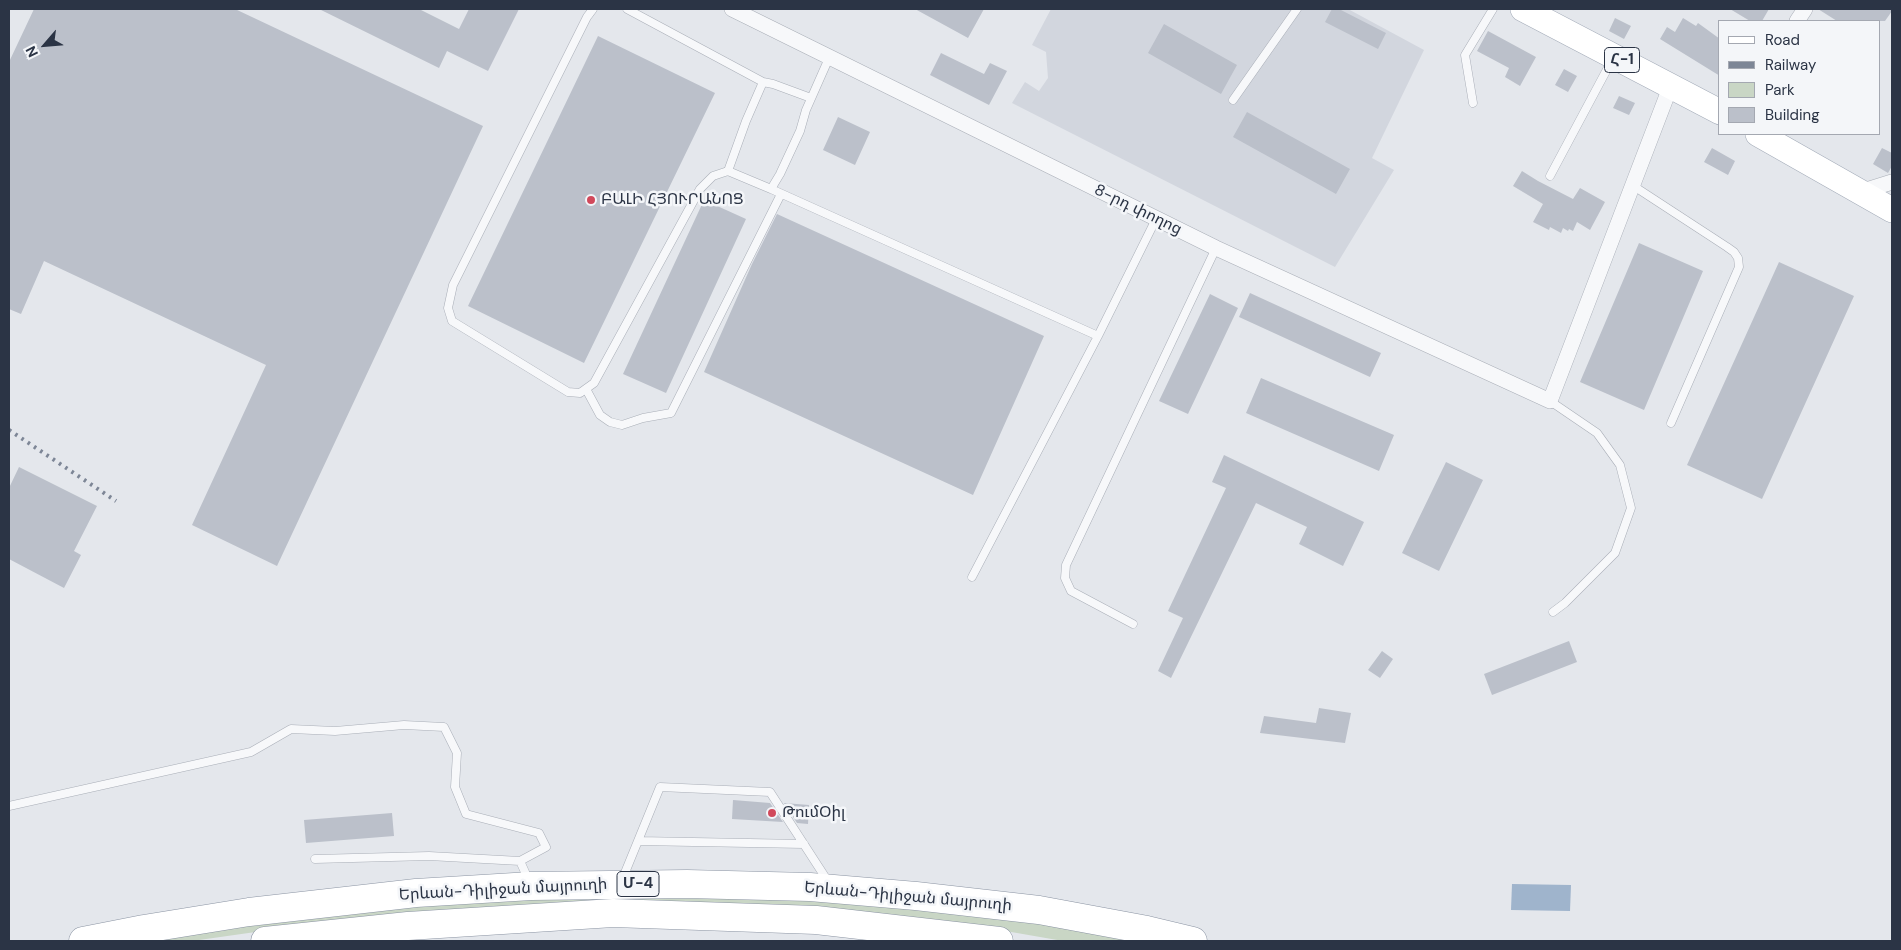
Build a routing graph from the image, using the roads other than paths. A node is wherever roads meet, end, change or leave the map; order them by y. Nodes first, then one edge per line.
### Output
1 (593, 9) edge
2 (628, 9) edge
3 (732, 9) edge
4 (1297, 9) edge
5 (1493, 9) edge
6 (1523, 9) edge
7 (1805, 9) edge
8 (1798, 20) edge
9 (1614, 56) junction
10 (829, 58) junction
11 (762, 82) junction
12 (1671, 85) junction
13 (811, 98) junction
14 (1232, 100) dead end
15 (1473, 103) dead end
16 (1718, 111) edge
17 (1760, 135) edge
18 (728, 171) junction
19 (1550, 176) dead end
20 (1892, 182) edge
21 (1632, 185) junction
22 (770, 190) junction
23 (1860, 192) junction
24 (781, 194) junction
25 (1892, 210) edge
26 (1156, 219) junction
27 (1216, 248) junction
28 (1098, 336) junction
29 (586, 389) junction
30 (1550, 401) junction
31 (1671, 423) dead end
32 (972, 577) dead end
33 (1553, 612) dead end
34 (1133, 624) dead end
35 (9, 806) edge
36 (638, 841) junction
37 (804, 844) junction
38 (315, 860) dead end
39 (520, 860) junction
40 (621, 884) junction
41 (530, 886) junction
42 (832, 889) junction
43 (83, 941) edge
44 (265, 941) edge
45 (999, 941) edge
46 (1193, 941) edge

1 - 29 lane
2 - 11 lane
3 - 10 street, 8-րդ փողոց
4 - 14 lane
5 - 15 lane
6 - 9 main road, Հ-1
7 - 8 street
9 - 12 main road, Հ-1
9 - 19 lane
10 - 13 lane
10 - 26 street, 8-րդ փողոց
11 - 13 lane
11 - 18 lane
12 - 16 main road, Հ-1
12 - 21 street
13 - 22 lane
17 - 23 main road
18 - 22 lane
18 - 29 lane
20 - 23 street
21 - 30 street
21 - 31 lane
22 - 24 lane
23 - 25 main road
24 - 28 lane
24 - 29 lane
26 - 27 street, 8-րդ փողոց
26 - 28 lane
27 - 30 street, 8-րդ փողոց
27 - 34 lane
28 - 32 lane
30 - 33 lane
35 - 39 lane
36 - 37 lane
36 - 37 lane
36 - 40 lane
37 - 42 lane
38 - 39 lane
39 - 41 lane
40 - 41 highway, Երևան-Դիլիջան մայրուղի / Մ-4
40 - 42 highway, Երևան-Դիլիջան մայրուղի / Մ-4
41 - 43 highway, Երևան-Դիլիջան մայրուղի / Մ-4
42 - 46 highway, Երևան-Դիլիջան մայրուղի / Մ-4
44 - 45 highway, Երևան-Դիլիջան մայրուղի / Մ-4

